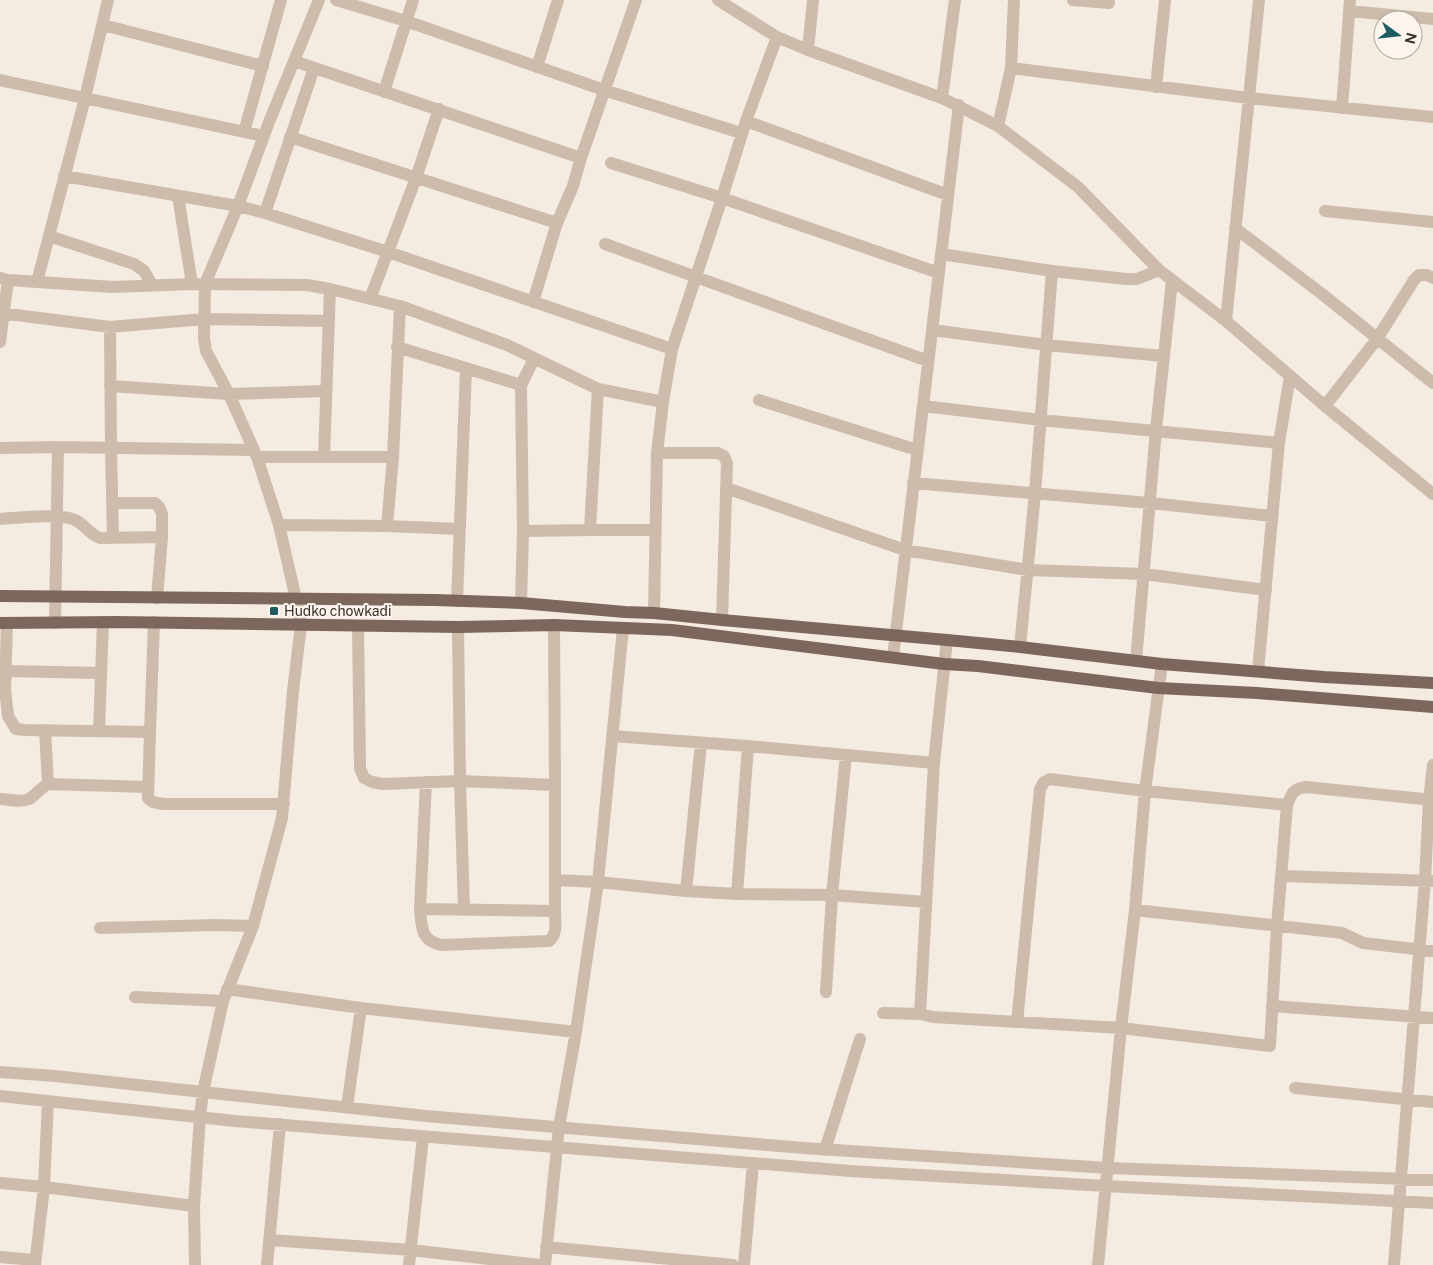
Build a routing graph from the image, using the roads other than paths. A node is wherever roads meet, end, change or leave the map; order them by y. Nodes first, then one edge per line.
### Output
1 (108, 0) edge
2 (281, 0) edge
3 (319, 0) edge
4 (336, 0) edge
5 (413, 0) edge
6 (558, 0) edge
7 (636, 0) edge
8 (718, 0) edge
9 (813, 0) edge
10 (955, 0) edge
11 (1014, 0) edge
12 (1073, 0) edge
13 (1165, 0) edge
14 (1259, 0) edge
15 (1109, 3) dead end
16 (1350, 6) edge
17 (1433, 18) edge
18 (406, 21) junction
19 (103, 25) junction
20 (777, 37) junction
21 (808, 50) junction
22 (294, 61) junction
23 (262, 66) junction
24 (537, 67) junction
25 (314, 68) junction
26 (1011, 68) junction
27 (1, 83) edge
28 (1156, 87) junction
29 (604, 90) junction
30 (384, 92) junction
31 (85, 98) junction
32 (942, 98) junction
33 (1249, 98) junction
34 (959, 105) junction
35 (1342, 108) junction
36 (439, 109) junction
37 (1433, 117) edge
38 (746, 121) junction
39 (998, 126) junction
40 (244, 132) junction
41 (742, 134) junction
42 (264, 136) junction
43 (290, 137) junction
44 (581, 158) junction
45 (611, 163) dead end
46 (64, 176) junction
47 (416, 178) junction
48 (948, 195) junction
49 (178, 196) junction
50 (722, 198) junction
51 (238, 206) junction
52 (1325, 211) dead end
53 (265, 213) junction
54 (1433, 222) edge
55 (557, 223) junction
56 (1236, 228) junction
57 (49, 236) junction
58 (605, 244) dead end
59 (388, 252) junction
60 (941, 254) junction
61 (1160, 270) junction
62 (1052, 271) junction
63 (939, 273) junction
64 (696, 277) junction
65 (1433, 278) edge
66 (4, 279) edge
67 (1172, 281) junction
68 (36, 282) junction
69 (199, 284) junction
70 (152, 286) junction
71 (330, 288) junction
72 (370, 299) junction
73 (533, 302) junction
74 (400, 306) junction
75 (2, 314) edge
76 (204, 319) junction
77 (329, 321) junction
78 (1226, 321) junction
79 (110, 327) junction
80 (932, 330) junction
81 (1378, 339) junction
82 (0, 342) edge
83 (1046, 345) junction
84 (397, 348) junction
85 (672, 349) junction
86 (1163, 356) junction
87 (534, 359) junction
88 (928, 361) junction
89 (466, 369) junction
90 (1290, 376) junction
91 (1433, 383) edge
92 (521, 385) junction
93 (110, 386) junction
94 (598, 389) junction
95 (326, 391) junction
96 (229, 394) junction
97 (759, 400) dead end
98 (663, 402) junction
99 (923, 406) junction
100 (1325, 406) junction
101 (1041, 420) junction
102 (1156, 430) junction
103 (1279, 443) junction
104 (58, 447) junction
105 (0, 448) edge
106 (110, 448) junction
107 (917, 450) junction
108 (657, 453) junction
109 (256, 454) junction
110 (324, 457) junction
111 (392, 457) junction
112 (914, 483) junction
113 (726, 488) junction
114 (1035, 493) junction
115 (1433, 494) edge
116 (113, 503) junction
117 (1150, 503) junction
118 (1272, 516) junction
119 (57, 517) junction
120 (0, 519) edge
121 (279, 525) junction
122 (387, 526) junction
123 (460, 529) junction
124 (590, 530) junction
125 (655, 530) junction
126 (523, 531) junction
127 (162, 537) junction
128 (113, 538) junction
129 (905, 550) junction
130 (1028, 570) junction
131 (1144, 574) junction
132 (1266, 590) junction
133 (0, 596) edge
134 (56, 596) junction
135 (157, 598) junction
136 (296, 599) junction
137 (457, 601) junction
138 (521, 603) junction
139 (654, 612) junction
140 (722, 620) junction
141 (103, 622) junction
142 (154, 622) junction
143 (4, 623) edge
144 (55, 623) junction
145 (301, 625) junction
146 (554, 625) junction
147 (358, 626) junction
148 (458, 627) junction
149 (623, 628) junction
150 (895, 635) junction
151 (947, 640) junction
152 (1020, 648) junction
153 (892, 657) junction
154 (1136, 660) junction
155 (944, 664) junction
156 (1162, 664) junction
157 (6, 671) junction
158 (1258, 671) junction
159 (101, 673) junction
160 (1433, 684) edge
161 (1158, 688) junction
162 (3, 689) edge
163 (1433, 707) edge
164 (45, 730) junction
165 (99, 730) junction
166 (150, 732) junction
167 (612, 736) junction
168 (701, 743) junction
169 (748, 746) junction
170 (846, 755) junction
171 (934, 764) junction
172 (1433, 765) edge
173 (460, 781) junction
174 (426, 782) junction
175 (48, 784) junction
176 (556, 785) junction
177 (148, 787) junction
178 (1145, 791) junction
179 (0, 799) edge
180 (1431, 800) edge
181 (284, 804) junction
182 (1287, 805) junction
183 (1282, 876) junction
184 (555, 880) junction
185 (1429, 881) edge
186 (598, 882) junction
187 (686, 891) junction
188 (737, 894) junction
189 (832, 895) junction
190 (926, 902) junction
191 (420, 909) junction
192 (464, 909) junction
193 (555, 910) junction
194 (1135, 910) junction
195 (253, 926) junction
196 (1277, 926) junction
197 (100, 928) dead end
198 (1419, 950) junction
199 (1433, 951) edge
200 (826, 992) dead end
201 (225, 995) junction
202 (134, 997) dead end
203 (1272, 1006) junction
204 (361, 1008) junction
205 (883, 1012) dead end
206 (920, 1014) junction
207 (1413, 1018) junction
208 (1433, 1018) edge
209 (1017, 1022) junction
210 (1121, 1028) junction
211 (576, 1032) junction
212 (860, 1039) dead end
213 (0, 1072) edge
214 (1295, 1088) dead end
215 (203, 1092) junction
216 (0, 1096) edge
217 (1407, 1099) junction
218 (48, 1101) junction
219 (1433, 1102) edge
220 (347, 1107) junction
221 (200, 1116) junction
222 (280, 1124) junction
223 (559, 1128) junction
224 (422, 1137) junction
225 (558, 1147) junction
226 (825, 1150) junction
227 (753, 1163) junction
228 (1108, 1168) junction
229 (1401, 1179) junction
230 (1433, 1180) edge
231 (0, 1183) edge
232 (1106, 1186) junction
233 (44, 1187) junction
234 (1399, 1202) junction
235 (1433, 1203) edge
236 (194, 1206) junction
237 (270, 1240) junction
238 (546, 1247) junction
239 (411, 1250) junction
240 (0, 1257) edge
241 (35, 1263) edge
242 (195, 1265) edge
243 (267, 1265) edge
244 (409, 1265) edge
245 (540, 1265) edge
246 (545, 1265) edge
247 (733, 1265) edge
248 (744, 1265) edge
249 (1098, 1265) edge
250 (1394, 1265) edge

1 - 19 street
2 - 23 street
3 - 22 street
4 - 18 street
5 - 18 street
6 - 24 street
7 - 29 street
8 - 20 street
9 - 21 street
10 - 32 street
11 - 26 street
12 - 15 street
13 - 28 street
14 - 33 street
16 - 17 street
16 - 35 street
18 - 24 street
18 - 30 street
19 - 23 street
19 - 31 street
20 - 21 street
20 - 38 street
21 - 32 street
22 - 25 street
22 - 42 street
23 - 40 street
24 - 29 street
25 - 30 street
25 - 43 street
26 - 28 street
26 - 39 street
27 - 31 street
28 - 33 street
29 - 41 street
29 - 44 street
30 - 36 street
31 - 40 street
31 - 46 street
32 - 34 street
33 - 35 street
33 - 56 street
34 - 39 street
34 - 48 street
35 - 37 street
36 - 44 street
36 - 47 street
38 - 41 street
38 - 48 street
39 - 61 street
40 - 42 street
41 - 50 street
42 - 51 street
43 - 47 street
43 - 53 street
44 - 55 street
45 - 50 street
46 - 49 street
46 - 57 street
47 - 55 street
47 - 59 street
48 - 60 street
49 - 51 street
49 - 69 street
50 - 63 street
50 - 64 street
51 - 53 street
51 - 69 street
52 - 54 street
53 - 59 street
55 - 73 street
56 - 78 street
56 - 81 street
57 - 68 street
57 - 70 street
58 - 64 street
59 - 72 street
59 - 73 street
60 - 62 street
60 - 63 street
61 - 62 street
61 - 67 street
62 - 83 street
63 - 80 street
64 - 85 street
64 - 88 street
65 - 81 street
66 - 68 street
66 - 75 street
67 - 78 street
67 - 86 street
68 - 70 street
69 - 70 street
69 - 71 street
69 - 76 street
71 - 72 street
71 - 77 street
72 - 74 street
73 - 85 street
74 - 84 street
74 - 87 street
75 - 79 street
75 - 82 street
76 - 77 street
76 - 79 street
76 - 96 street
77 - 95 street
78 - 90 street
79 - 93 street
80 - 83 street
80 - 88 street
81 - 91 street
81 - 100 street
83 - 86 street
83 - 101 street
84 - 89 street
84 - 111 street
85 - 98 street
86 - 102 street
87 - 92 street
87 - 94 street
88 - 99 street
89 - 92 street
89 - 123 street
90 - 100 street
90 - 103 street
92 - 126 street
93 - 96 street
93 - 106 street
94 - 98 street
94 - 124 street
95 - 96 street
95 - 110 street
96 - 109 street
97 - 107 street
98 - 108 street
99 - 101 street
99 - 107 street
100 - 115 street
101 - 102 street
101 - 114 street
102 - 103 street
102 - 117 street
103 - 118 street
104 - 105 street
104 - 106 street
104 - 119 street
106 - 109 street
106 - 116 street
107 - 112 street
108 - 113 street
108 - 125 street
109 - 110 street
109 - 121 street
110 - 111 street
111 - 122 street
112 - 114 street
112 - 129 street
113 - 129 street
113 - 140 street
114 - 117 street
114 - 130 street
116 - 127 street
116 - 128 street
117 - 118 street
117 - 131 street
118 - 132 street
119 - 120 street
119 - 128 street
119 - 134 street
121 - 122 street
121 - 136 street
122 - 123 street
123 - 137 street
124 - 125 street
124 - 126 street
125 - 139 street
126 - 138 street
127 - 128 street
127 - 135 street
129 - 130 street
129 - 150 street
130 - 131 street
130 - 152 street
131 - 132 street
131 - 154 street
132 - 158 street
133 - 134 main road
134 - 135 main road
134 - 144 street
135 - 136 main road
136 - 137 main road
136 - 145 street
137 - 138 main road
138 - 139 main road
139 - 140 main road
140 - 150 main road
141 - 142 main road
141 - 144 main road
141 - 159 street
142 - 145 main road
142 - 166 street
143 - 144 main road
143 - 157 street
145 - 147 main road
145 - 181 street
146 - 148 main road
146 - 149 main road
146 - 176 street
147 - 148 main road
147 - 174 street
148 - 173 street
149 - 153 main road
149 - 167 street
150 - 151 main road
150 - 153 street
151 - 152 main road
151 - 155 street
152 - 154 main road
153 - 155 main road
154 - 156 main road
155 - 161 main road
155 - 171 street
156 - 158 main road
156 - 161 street
157 - 159 street
157 - 162 street
158 - 160 main road
159 - 165 street
161 - 163 main road
161 - 178 street
162 - 164 street
164 - 165 street
164 - 175 street
165 - 166 street
166 - 177 street
167 - 168 street
167 - 186 street
168 - 169 street
168 - 187 street
169 - 170 street
169 - 188 street
170 - 171 street
170 - 189 street
171 - 190 street
172 - 180 street
173 - 174 street
173 - 176 street
173 - 192 street
174 - 191 street
175 - 177 street
175 - 179 street
176 - 184 street
177 - 181 street
178 - 182 street
178 - 194 street
178 - 209 street
180 - 182 street
180 - 185 street
181 - 195 street
182 - 183 street
183 - 185 street
183 - 196 street
184 - 186 street
184 - 193 street
185 - 198 street
186 - 187 street
186 - 211 street
187 - 188 street
188 - 189 street
189 - 190 street
189 - 200 street
190 - 206 street
191 - 192 street
191 - 193 street
192 - 193 street
194 - 196 street
194 - 210 street
195 - 197 street
195 - 201 street
196 - 198 street
196 - 203 street
198 - 199 street
198 - 207 street
201 - 202 street
201 - 204 street
201 - 215 street
203 - 207 street
203 - 210 street
204 - 211 street
204 - 220 street
205 - 206 street
206 - 209 street
207 - 208 street
207 - 217 street
209 - 210 street
210 - 228 street
211 - 223 street
212 - 226 street
213 - 215 street
214 - 217 street
215 - 220 street
215 - 221 street
216 - 218 street
217 - 219 street
217 - 229 street
218 - 221 street
218 - 233 street
220 - 223 street
221 - 222 street
221 - 236 street
222 - 224 street
222 - 237 street
223 - 225 street
223 - 226 street
224 - 225 street
224 - 239 street
225 - 227 street
225 - 238 street
226 - 228 street
227 - 232 street
227 - 248 street
228 - 229 street
228 - 232 street
229 - 230 street
229 - 234 street
231 - 233 street
232 - 234 street
232 - 249 street
233 - 236 street
233 - 241 street
234 - 235 street
234 - 250 street
236 - 242 street
237 - 239 street
237 - 243 street
238 - 246 street
238 - 247 street
239 - 244 street
239 - 245 street
240 - 241 street

